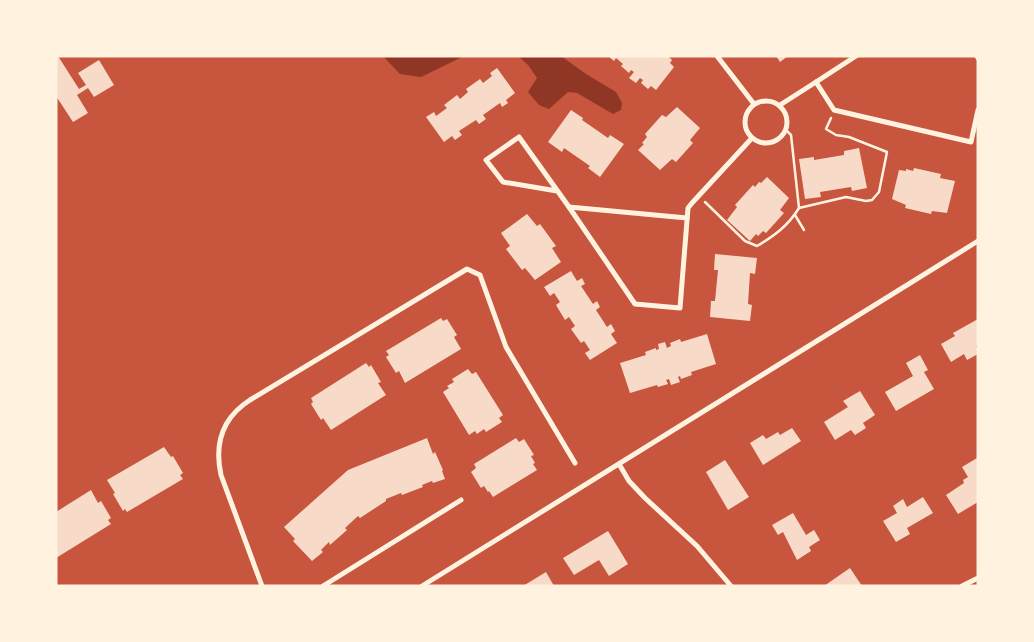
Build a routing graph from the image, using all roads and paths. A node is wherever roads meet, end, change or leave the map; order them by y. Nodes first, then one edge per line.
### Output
1 (718, 56) edge
2 (856, 56) edge
3 (816, 82) junction
4 (754, 104) junction
5 (780, 105) junction
6 (834, 110) junction
7 (978, 110) edge
8 (786, 130) junction
9 (752, 138) junction
10 (557, 191) junction
11 (698, 196) junction
12 (569, 207) junction
13 (799, 208) junction
14 (795, 214) junction
15 (687, 218) junction
16 (804, 230) dead end
17 (978, 241) edge
18 (575, 463) dead end
19 (619, 464) junction
20 (461, 500) dead end
21 (978, 578) edge
22 (262, 586) edge
23 (323, 586) edge
24 (422, 586) edge
25 (731, 586) edge
26 (962, 586) edge

1 - 4 street
2 - 3 street
3 - 5 street
3 - 6 street
4 - 5 street
4 - 9 street
5 - 8 street
6 - 7 street
6 - 13 path
8 - 9 street
8 - 13 path
9 - 11 street
10 - 10 street
10 - 12 street
11 - 14 path
11 - 15 street
12 - 15 street
12 - 15 street
13 - 14 path
14 - 16 path
17 - 19 street
18 - 22 street
19 - 24 street
19 - 25 street
20 - 23 street
21 - 26 street

